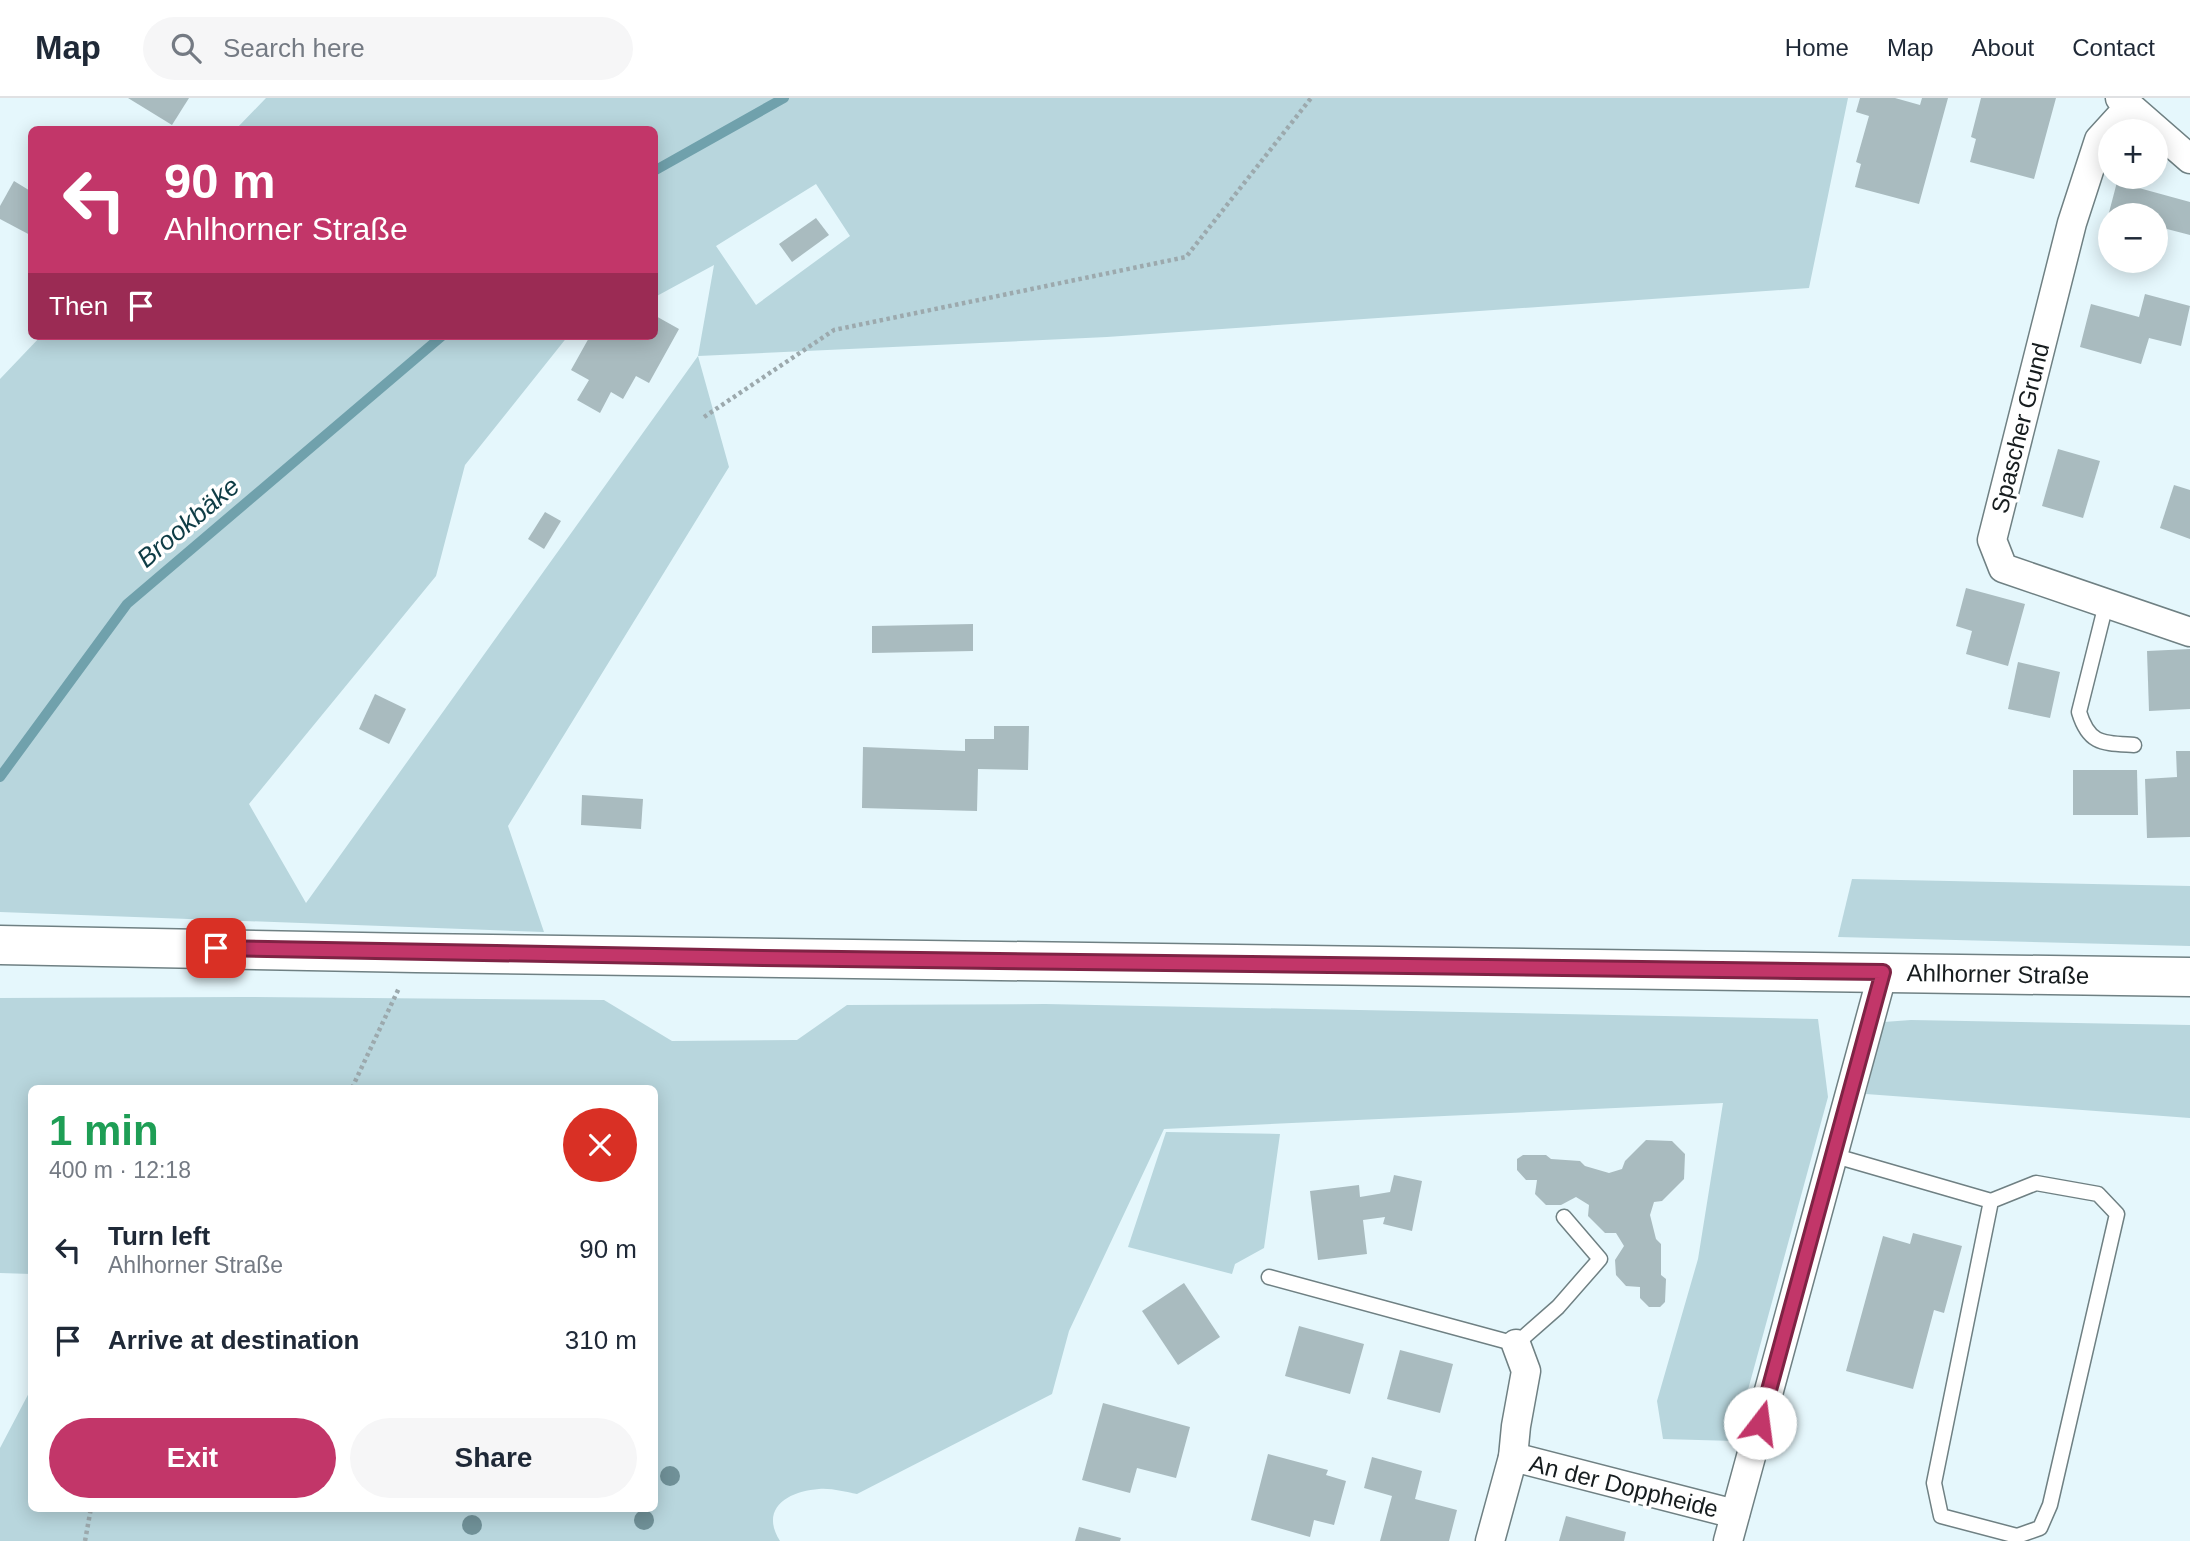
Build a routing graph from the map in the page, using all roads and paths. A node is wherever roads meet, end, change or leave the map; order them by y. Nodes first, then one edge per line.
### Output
1 (1311, 98) edge
2 (2125, 102) edge
3 (2190, 159) edge
4 (704, 417) dead end
5 (2106, 604) junction
6 (2190, 632) edge
7 (2134, 745) dead end
8 (0, 945) edge
9 (416, 953) junction
10 (1883, 972) junction
11 (2190, 977) edge
12 (353, 1085) edge
13 (1832, 1155) junction
14 (1991, 1201) junction
15 (1564, 1217) dead end
16 (1269, 1277) dead end
17 (1516, 1344) junction
18 (1513, 1457) junction
19 (90, 1512) edge
20 (1735, 1514) junction
21 (85, 1541) edge
22 (1490, 1541) edge
23 (1728, 1541) edge

1 - 4 path
2 - 3 street
2 - 5 street, Spascher Grund
5 - 6 street, Spascher Grund
5 - 7 lane
8 - 9 street, Ahlhorner Straße
9 - 10 street, Ahlhorner Straße
9 - 12 path
10 - 11 street, Ahlhorner Straße
10 - 13 street
13 - 14 lane
13 - 20 street
14 - 14 lane
15 - 17 lane
16 - 17 lane
17 - 18 street, An der Doppheide
18 - 20 street, An der Doppheide
18 - 22 street, An der Doppheide
19 - 21 path
20 - 23 street

